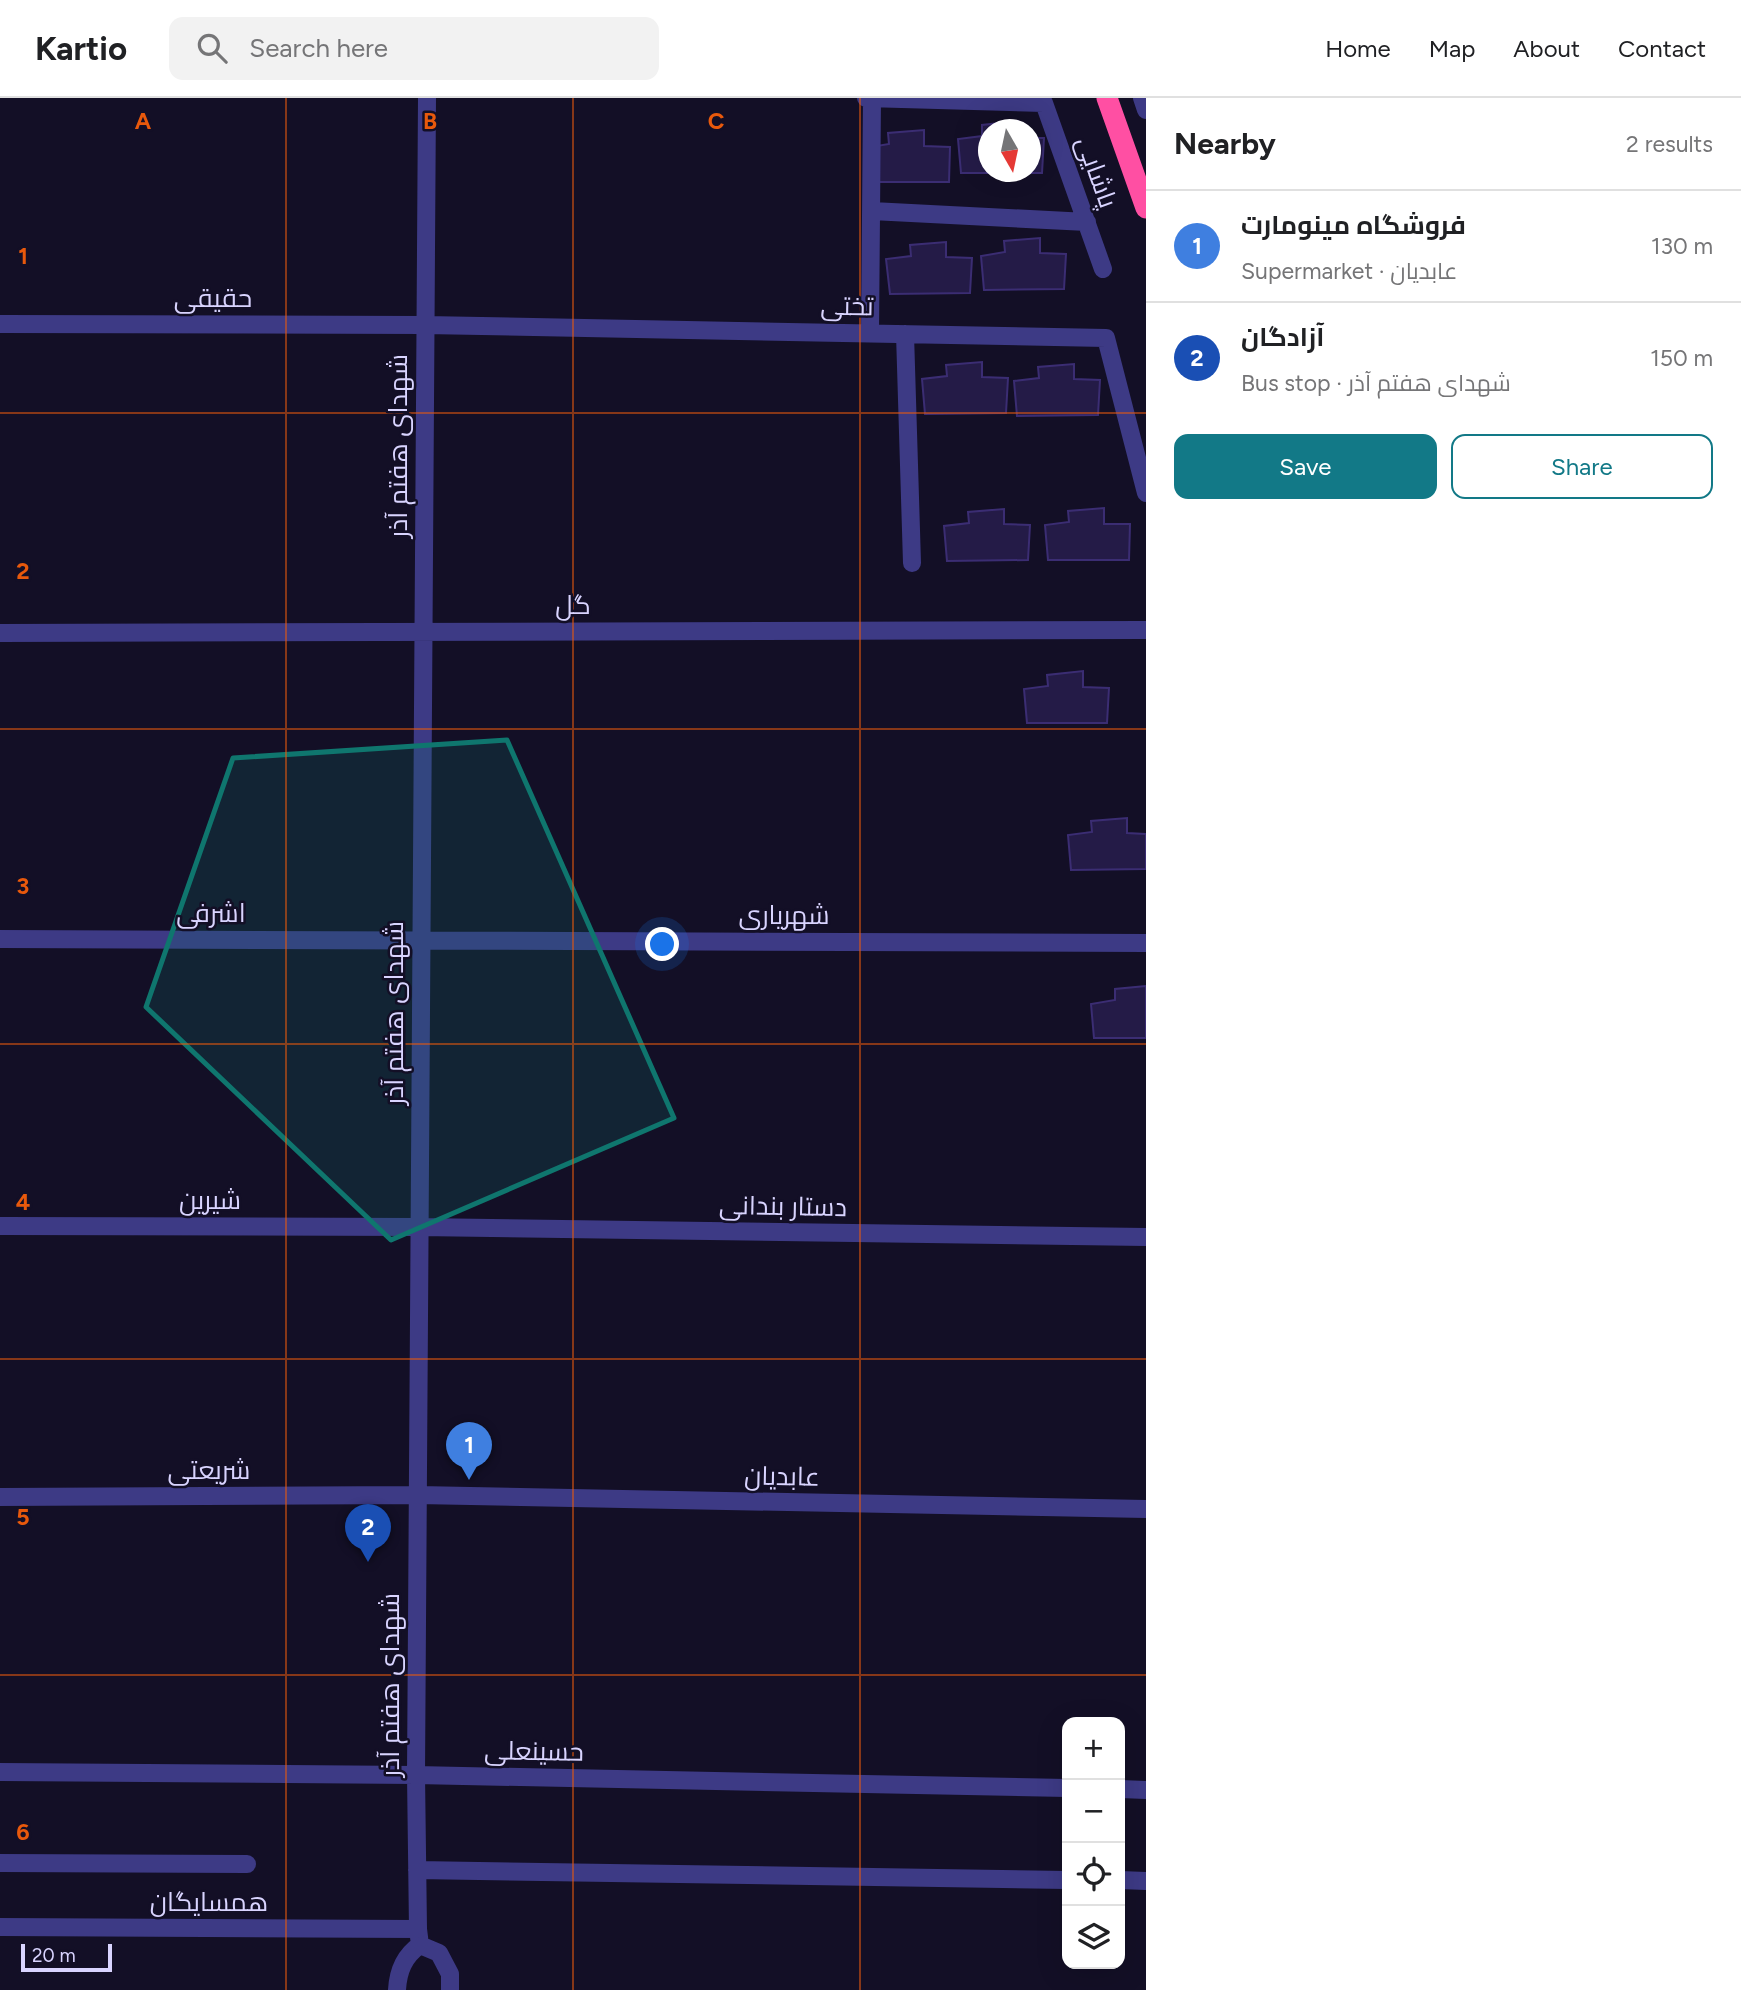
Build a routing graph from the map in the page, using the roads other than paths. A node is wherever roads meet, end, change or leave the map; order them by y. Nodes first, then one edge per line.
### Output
1 (427, 98) edge
2 (866, 98) edge
3 (873, 98) edge
4 (1107, 98) edge
5 (1142, 98) edge
6 (1146, 110) edge
7 (1146, 208) edge
8 (872, 211) junction
9 (1087, 222) junction
10 (1103, 269) dead end
11 (0, 324) edge
12 (425, 325) junction
13 (870, 333) junction
14 (905, 334) junction
15 (1146, 493) edge
16 (912, 563) dead end
17 (1146, 630) edge
18 (423, 632) junction
19 (0, 633) edge
20 (0, 939) edge
21 (421, 940) junction
22 (1146, 943) edge
23 (0, 1226) edge
24 (419, 1227) junction
25 (1146, 1237) edge
26 (418, 1495) junction
27 (0, 1497) edge
28 (1146, 1509) edge
29 (0, 1772) edge
30 (416, 1775) junction
31 (1062, 1788) edge
32 (1125, 1789) edge
33 (1146, 1790) edge
34 (0, 1863) edge
35 (247, 1864) dead end
36 (417, 1870) junction
37 (1062, 1880) edge
38 (1125, 1880) edge
39 (1146, 1881) edge
40 (0, 1927) edge
41 (419, 1937) junction
42 (397, 1990) edge
43 (450, 1990) edge

1 - 12 street, شهدای هفتم آذر
2 - 3 street, پاشایی
3 - 8 street
3 - 9 street, پاشایی
4 - 7 highway
5 - 6 street
8 - 9 street
8 - 13 street
9 - 10 street, پاشایی
11 - 12 street, حقیقی
12 - 13 street, تختی
12 - 18 street, شهدای هفتم آذر
13 - 14 street, تختی
14 - 15 street, تختی
14 - 16 street
17 - 18 street, گل
18 - 19 street, گل
18 - 21 street, شهدای هفتم آذر
20 - 21 street, اشرفی
21 - 22 street, شهریاری
21 - 24 street, شهدای هفتم آذر
23 - 24 street, شیرین
24 - 25 street, دستار بندانی
24 - 26 street, شهدای هفتم آذر
26 - 27 street, شریعتی
26 - 28 street, عابدیان
26 - 30 street, شهدای هفتم آذر
29 - 30 street, حسینعلی
30 - 31 street, حسینعلی
30 - 36 street, شهدای هفتم آذر
32 - 33 street
34 - 35 street
36 - 37 street
36 - 41 street, شهدای هفتم آذر
38 - 39 street
40 - 41 street, همسایگان
41 - 42 street
41 - 43 street

